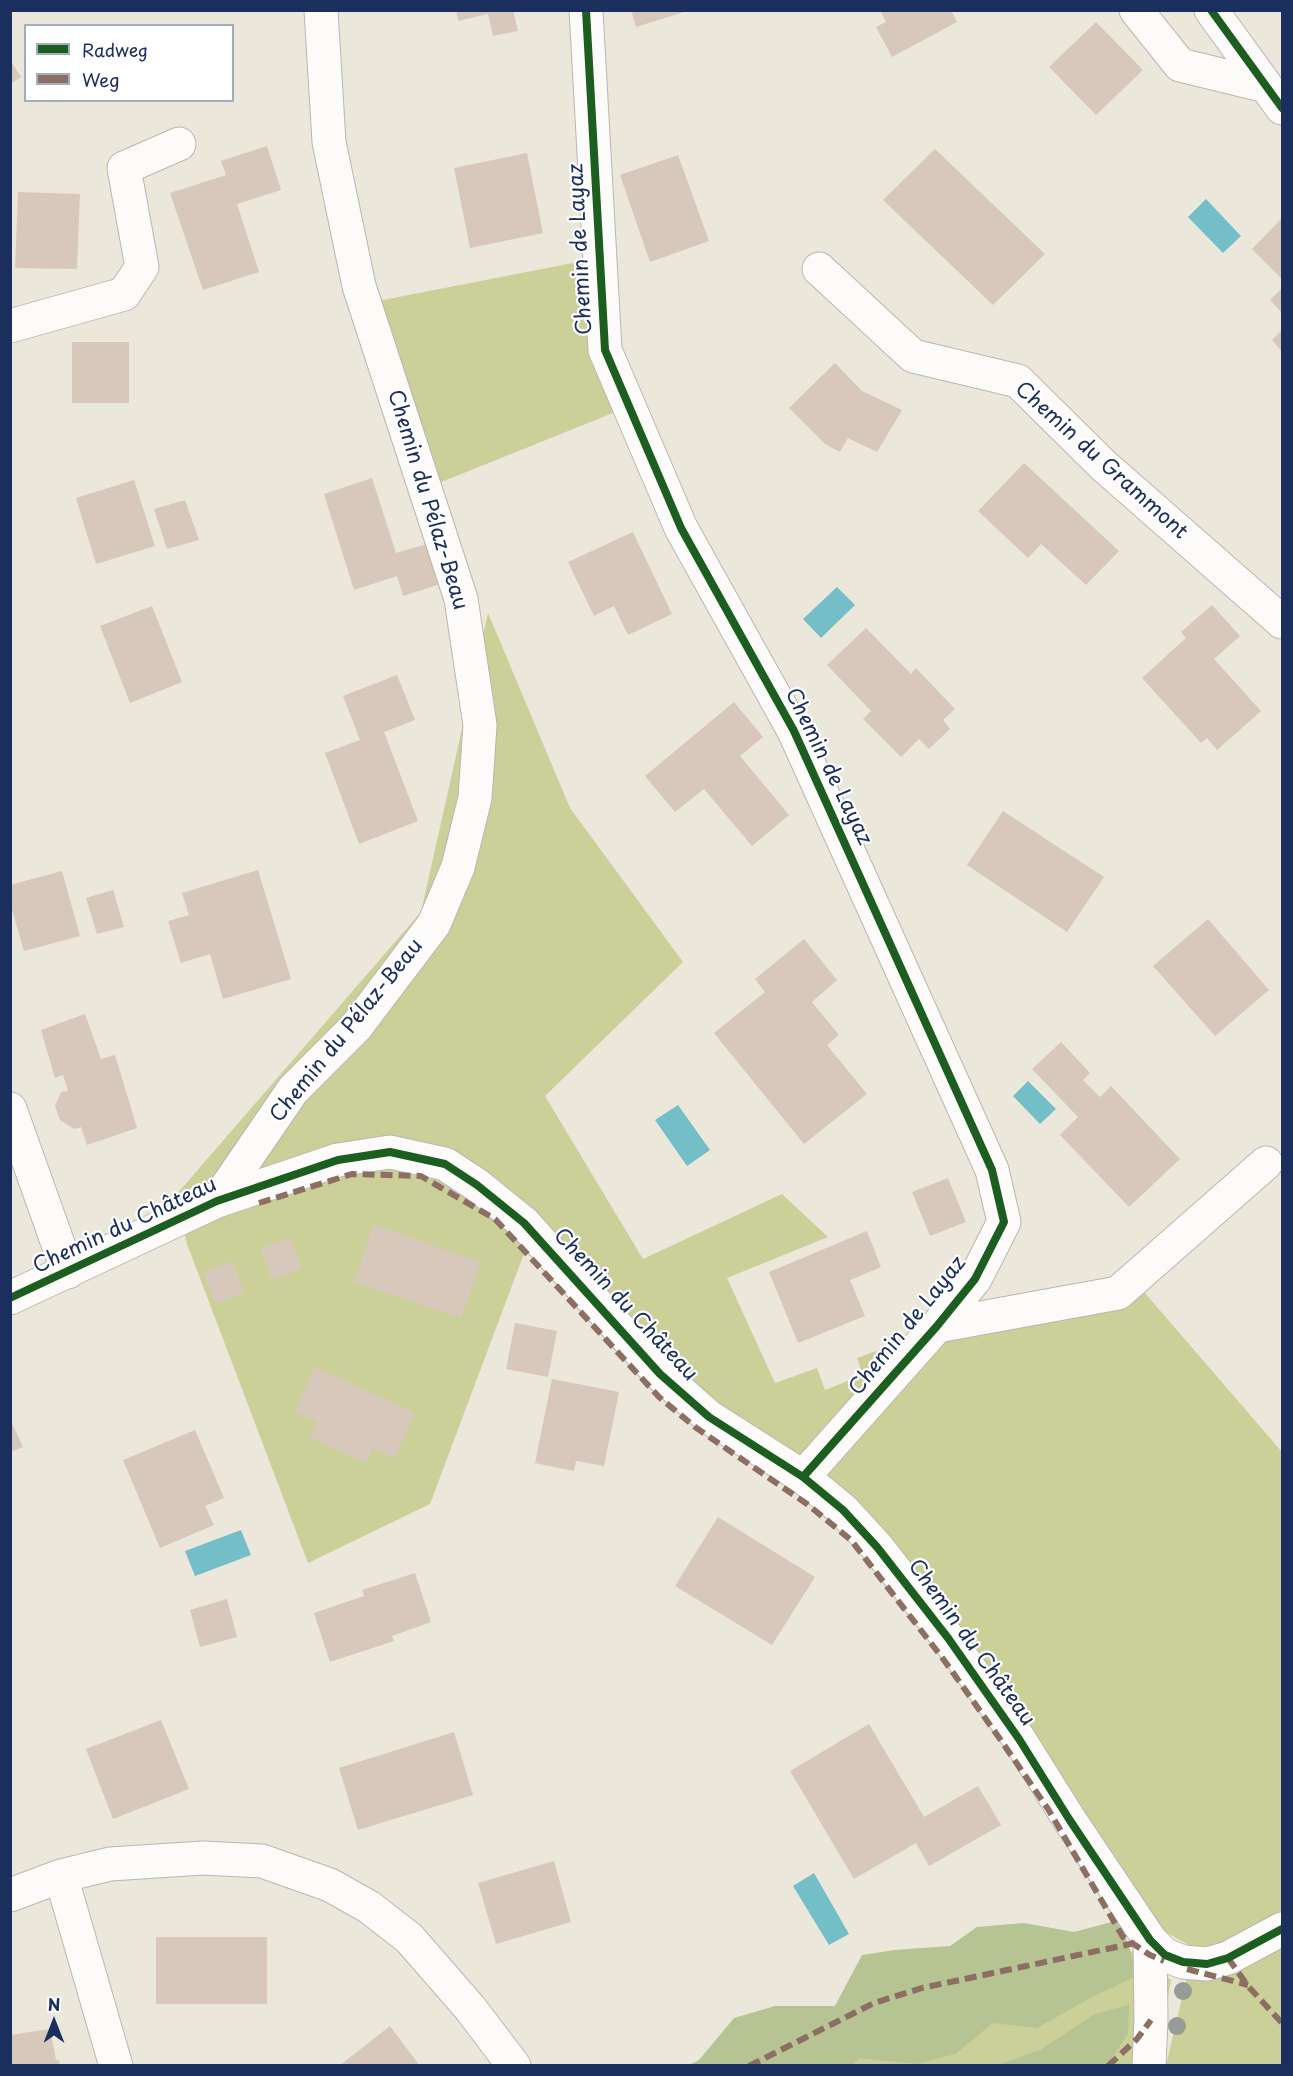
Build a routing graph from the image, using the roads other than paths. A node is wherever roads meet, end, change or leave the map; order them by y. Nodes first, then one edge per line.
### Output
1 (321, 10) edge
2 (586, 10) edge
3 (1136, 10) edge
4 (1211, 10) edge
5 (1274, 97) edge
6 (178, 144) dead end
7 (819, 269) dead end
8 (10, 327) edge
9 (1282, 622) edge
10 (10, 1109) edge
11 (1266, 1163) dead end
12 (217, 1201) junction
13 (68, 1272) junction
14 (10, 1298) edge
15 (937, 1326) junction
16 (803, 1477) junction
17 (61, 1876) junction
18 (10, 1895) edge
19 (1282, 1929) edge
20 (1150, 1940) junction
21 (116, 2066) edge
22 (514, 2066) edge
23 (1149, 2066) edge

1 - 12 street, Chemin du Pélaz-Beau
2 - 15 street, Chemin de Layaz
3 - 5 street
4 - 5 street
6 - 8 street
7 - 9 street, Chemin du Grammont
10 - 13 street
11 - 15 street, Chemin de Layaz
12 - 13 street, Chemin du Château
12 - 16 street, Chemin du Château
13 - 14 street, Chemin du Château
15 - 16 street, Chemin de Layaz
16 - 20 street, Chemin du Château
17 - 18 street
17 - 21 street
17 - 22 street
19 - 20 street, Chemin du Château
20 - 23 street

